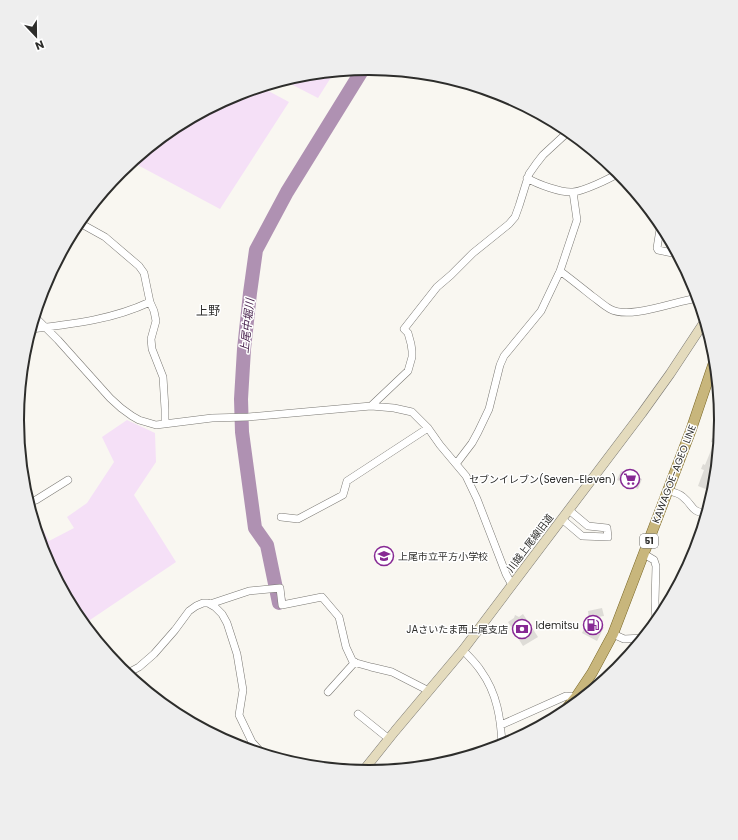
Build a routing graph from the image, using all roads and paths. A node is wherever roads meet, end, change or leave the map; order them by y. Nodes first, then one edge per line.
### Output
1 (564, 135) edge
2 (613, 176) edge
3 (527, 178) junction
4 (573, 192) junction
5 (84, 225) edge
6 (659, 234) edge
7 (670, 253) edge
8 (560, 271) junction
9 (692, 299) edge
10 (150, 302) junction
11 (39, 321) edge
12 (45, 327) junction
13 (701, 327) edge
14 (37, 328) edge
15 (710, 372) edge
16 (371, 406) junction
17 (165, 423) junction
18 (428, 428) junction
19 (456, 464) junction
20 (68, 480) dead end
21 (668, 491) junction
22 (34, 501) edge
23 (569, 510) junction
24 (701, 512) edge
25 (281, 518) dead end
26 (562, 519) junction
27 (644, 554) junction
28 (512, 585) junction
29 (210, 604) junction
30 (656, 613) edge
31 (613, 634) junction
32 (635, 639) edge
33 (463, 650) junction
34 (355, 662) junction
35 (132, 671) edge
36 (428, 691) junction
37 (328, 692) dead end
38 (577, 695) edge
39 (575, 697) edge
40 (358, 714) dead end
41 (501, 725) junction
42 (389, 739) junction
43 (502, 739) edge
44 (256, 746) edge
45 (368, 765) edge

1 - 3 street
2 - 4 street
3 - 4 street
3 - 16 street
4 - 8 street
5 - 10 street
6 - 7 street
8 - 9 street
8 - 19 street
10 - 12 street
10 - 17 street
11 - 12 street
12 - 14 street
12 - 17 street
13 - 23 street, 川越上尾線旧道
15 - 21 main road, KAWAGOE-AGEO LINE / 51
16 - 17 street
16 - 18 street
18 - 19 street
18 - 25 street
19 - 28 street
20 - 22 street
21 - 24 street
21 - 27 main road, KAWAGOE-AGEO LINE / 51
23 - 26 street, 川越上尾線旧道
23 - 26 street
26 - 28 street, 川越上尾線旧道
27 - 30 street
27 - 31 main road, KAWAGOE-AGEO LINE / 51
28 - 33 street, 川越上尾線旧道
29 - 34 street
29 - 35 street
29 - 44 street
31 - 32 street
31 - 38 main road, KAWAGOE-AGEO LINE / 51
33 - 36 street, 川越上尾線旧道
33 - 41 street
34 - 36 street
34 - 37 street
36 - 42 street, 川越上尾線旧道
39 - 41 street
40 - 42 street
41 - 43 street
42 - 45 street, 川越上尾線旧道

